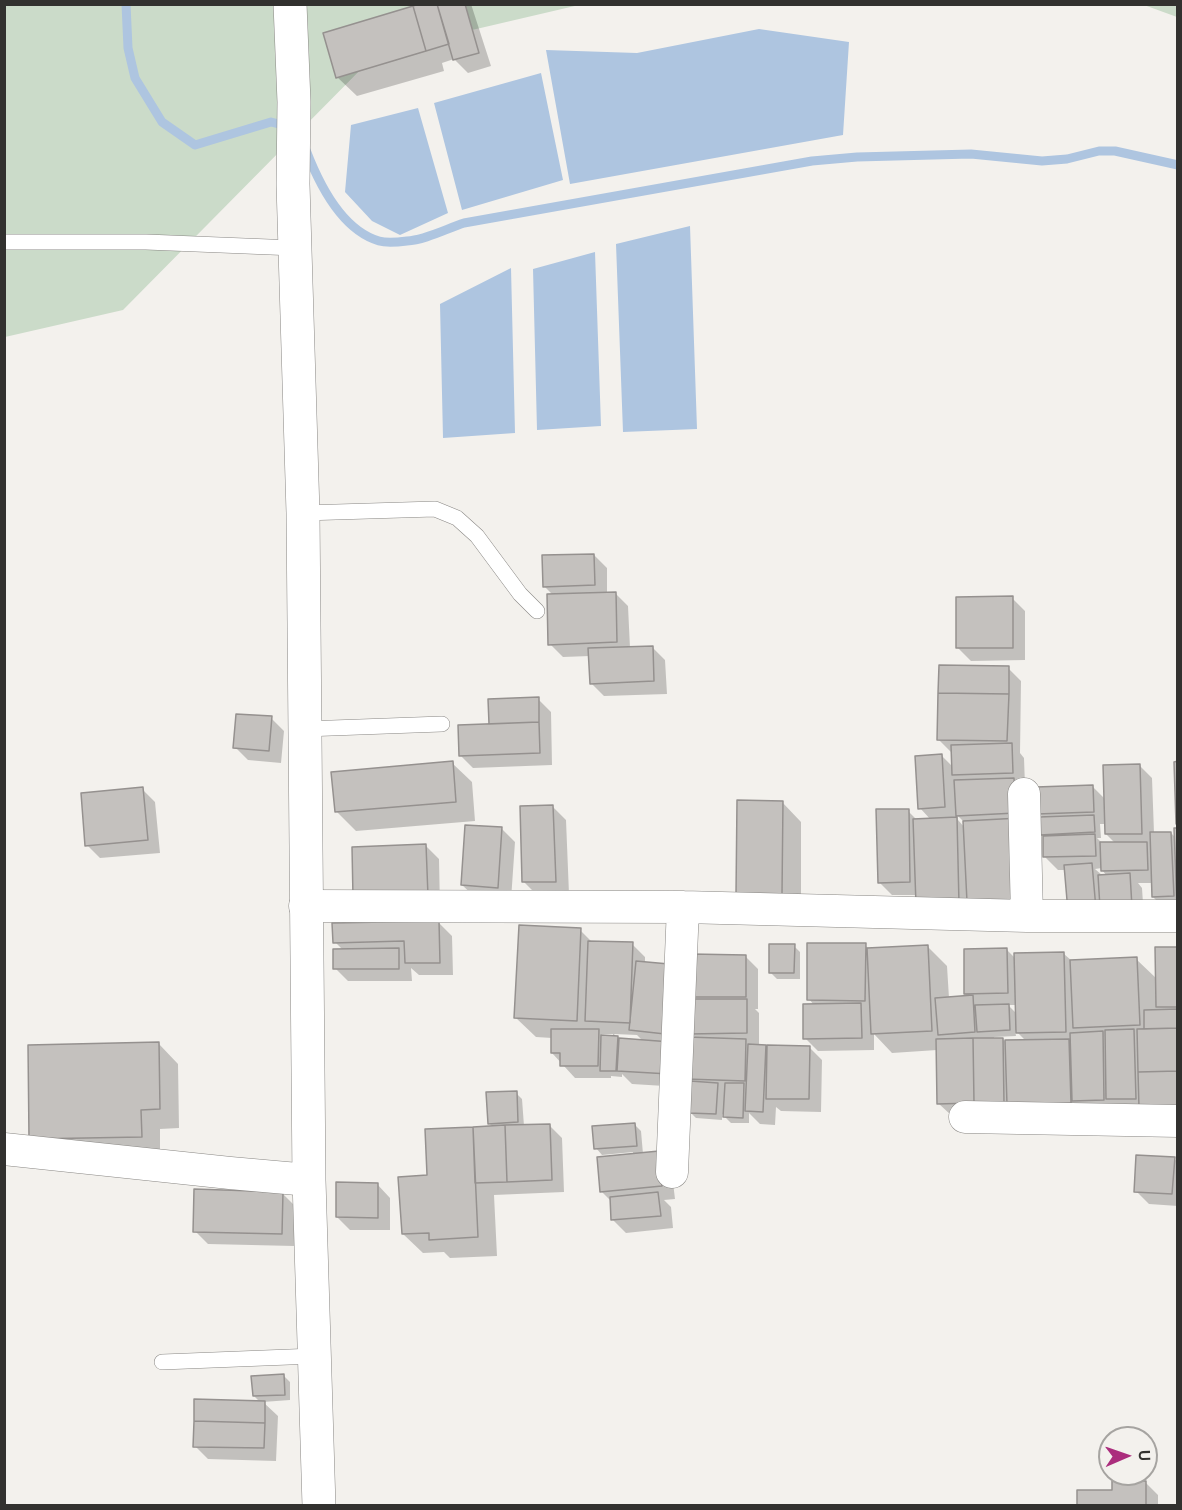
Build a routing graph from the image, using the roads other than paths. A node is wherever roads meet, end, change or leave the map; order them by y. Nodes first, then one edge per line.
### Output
1 (290, 4) edge
2 (4, 242) edge
3 (295, 248) junction
4 (303, 513) junction
5 (537, 611) dead end
6 (442, 724) dead end
7 (304, 729) junction
8 (1024, 794) dead end
9 (305, 906) junction
10 (683, 907) junction
11 (1027, 916) junction
12 (1178, 916) edge
13 (965, 1117) dead end
14 (1178, 1121) edge
15 (4, 1149) edge
16 (672, 1172) dead end
17 (309, 1180) junction
18 (315, 1356) junction
19 (162, 1362) dead end
20 (319, 1506) edge

1 - 3 street
2 - 3 lane
3 - 4 street
4 - 5 lane
4 - 7 street
6 - 7 lane
7 - 9 street
8 - 11 street
9 - 10 street
9 - 17 street
10 - 11 street
10 - 16 street
11 - 12 street
13 - 14 street
15 - 17 street
17 - 18 street
18 - 19 lane
18 - 20 street

